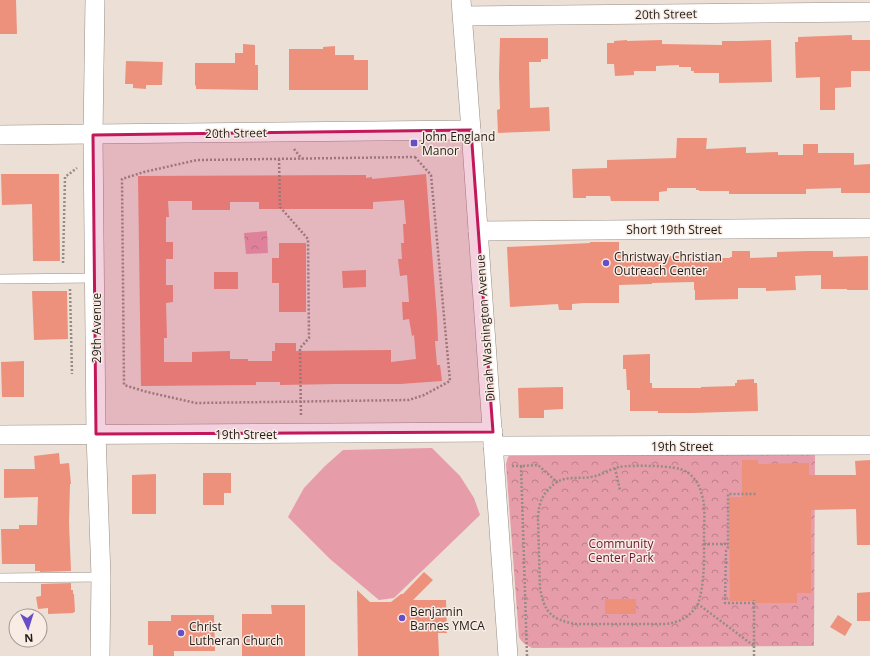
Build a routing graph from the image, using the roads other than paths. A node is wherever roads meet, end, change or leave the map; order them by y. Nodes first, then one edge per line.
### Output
1 (95, 0) edge
2 (462, 8) edge
3 (870, 12) edge
4 (472, 130) junction
5 (0, 135) edge
6 (93, 135) junction
7 (870, 228) edge
8 (478, 230) junction
9 (95, 278) junction
10 (0, 279) edge
11 (96, 434) junction
12 (0, 435) edge
13 (493, 439) junction
14 (870, 445) edge
15 (101, 577) junction
16 (0, 578) edge
17 (100, 656) edge
18 (508, 656) edge

1 - 6 street, 29th Avenue
2 - 3 street, 20th Street
2 - 4 street, Dinah Washington Avenue
4 - 6 street, 20th Street
4 - 8 street, Dinah Washington Avenue
5 - 6 street, 20th Street
6 - 9 street, 29th Avenue
7 - 8 street, Short 19th Street
8 - 13 street, Dinah Washington Avenue
9 - 10 lane
9 - 11 street, 29th Avenue
11 - 12 street, 19th Street
11 - 13 street, 19th Street
11 - 15 street, 29th Avenue
13 - 14 street, 19th Street
13 - 18 street, Dinah Washington Avenue
15 - 16 lane
15 - 17 street, 29th Avenue

